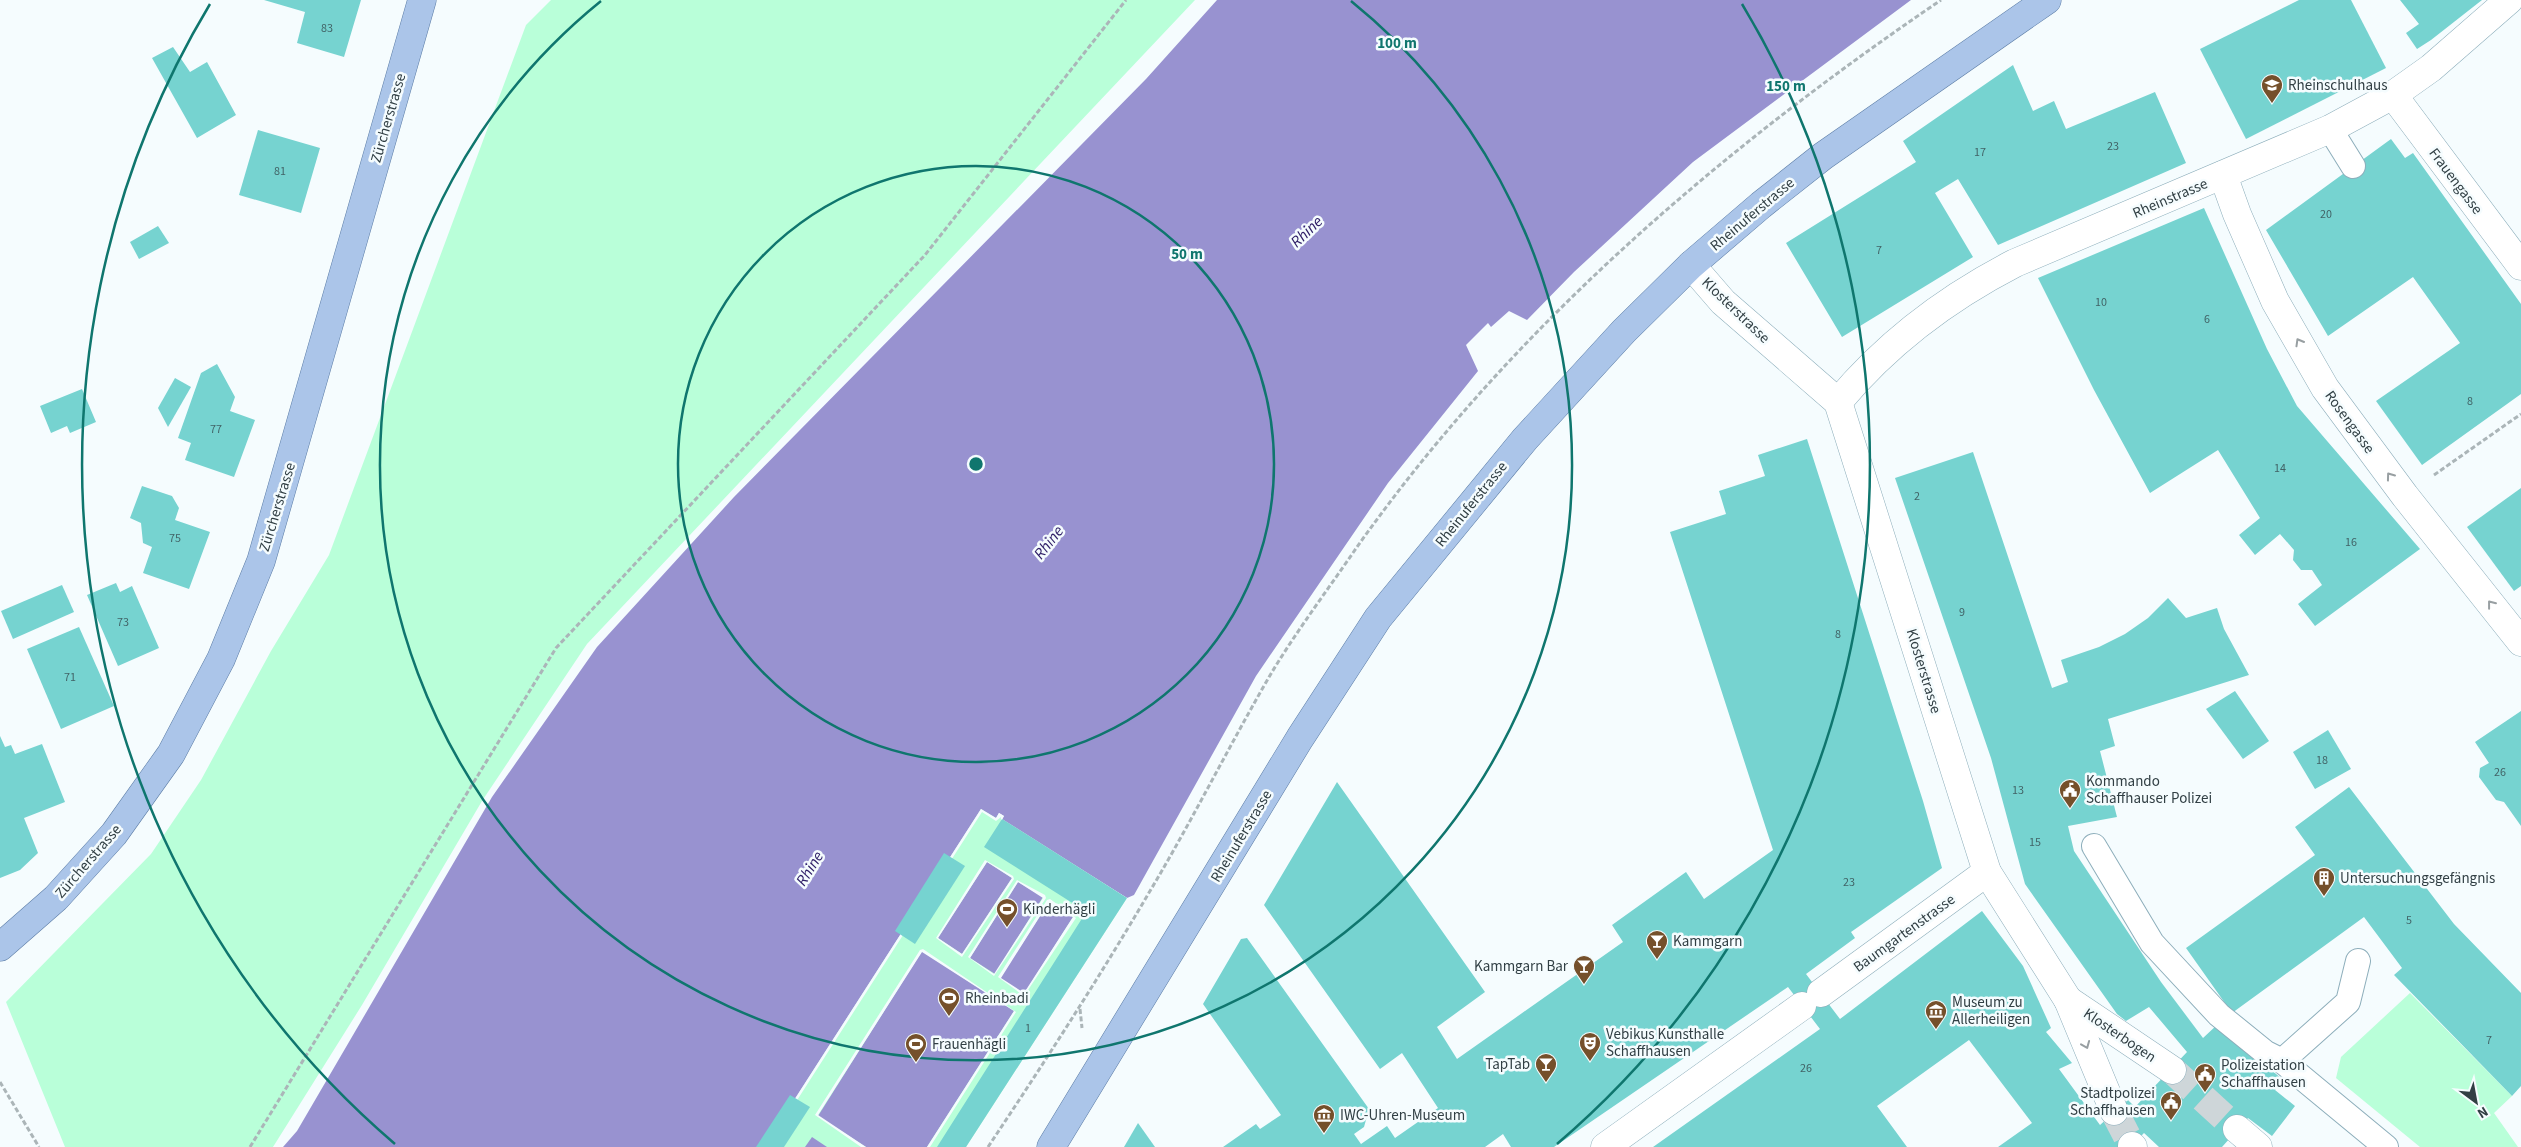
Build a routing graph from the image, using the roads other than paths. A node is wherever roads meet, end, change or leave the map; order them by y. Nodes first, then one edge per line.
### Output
1 (422, 0) edge
2 (2047, 0) edge
3 (2509, 0) edge
4 (2393, 95) junction
5 (2330, 129) junction
6 (2353, 166) dead end
7 (2223, 175) junction
8 (1691, 265) junction
9 (2521, 266) edge
10 (1838, 402) junction
11 (2521, 642) edge
12 (2094, 846) dead end
13 (1987, 872) junction
14 (0, 947) edge
15 (2358, 961) dead end
16 (2068, 1000) junction
17 (2282, 1061) junction
18 (2172, 1070) tunnel mouth
19 (2114, 1111) tunnel mouth
20 (2237, 1129) tunnel mouth
21 (1051, 1147) edge
22 (1606, 1147) edge
23 (2258, 1147) edge
24 (2386, 1147) edge

1 - 14 main road, Zürcherstrasse
2 - 8 main road, Rheinuferstrasse
3 - 4 street, Rheinstrasse
4 - 5 street, Rheinstrasse
4 - 9 street, Frauengasse
5 - 6 lane
5 - 7 street, Rheinstrasse
7 - 10 street, Rheinstrasse
11 -> 7 street, Rosengasse
8 - 10 street, Klosterstrasse
8 - 21 main road, Rheinuferstrasse
10 - 13 street, Klosterstrasse
12 - 17 lane
13 - 16 street, Klosterstrasse
13 - 22 street, Baumgartenstrasse
15 - 17 lane
16 - 18 street, Klosterbogen
16 -> 19 street, Klosterstrasse
17 - 24 lane
20 - 23 street

